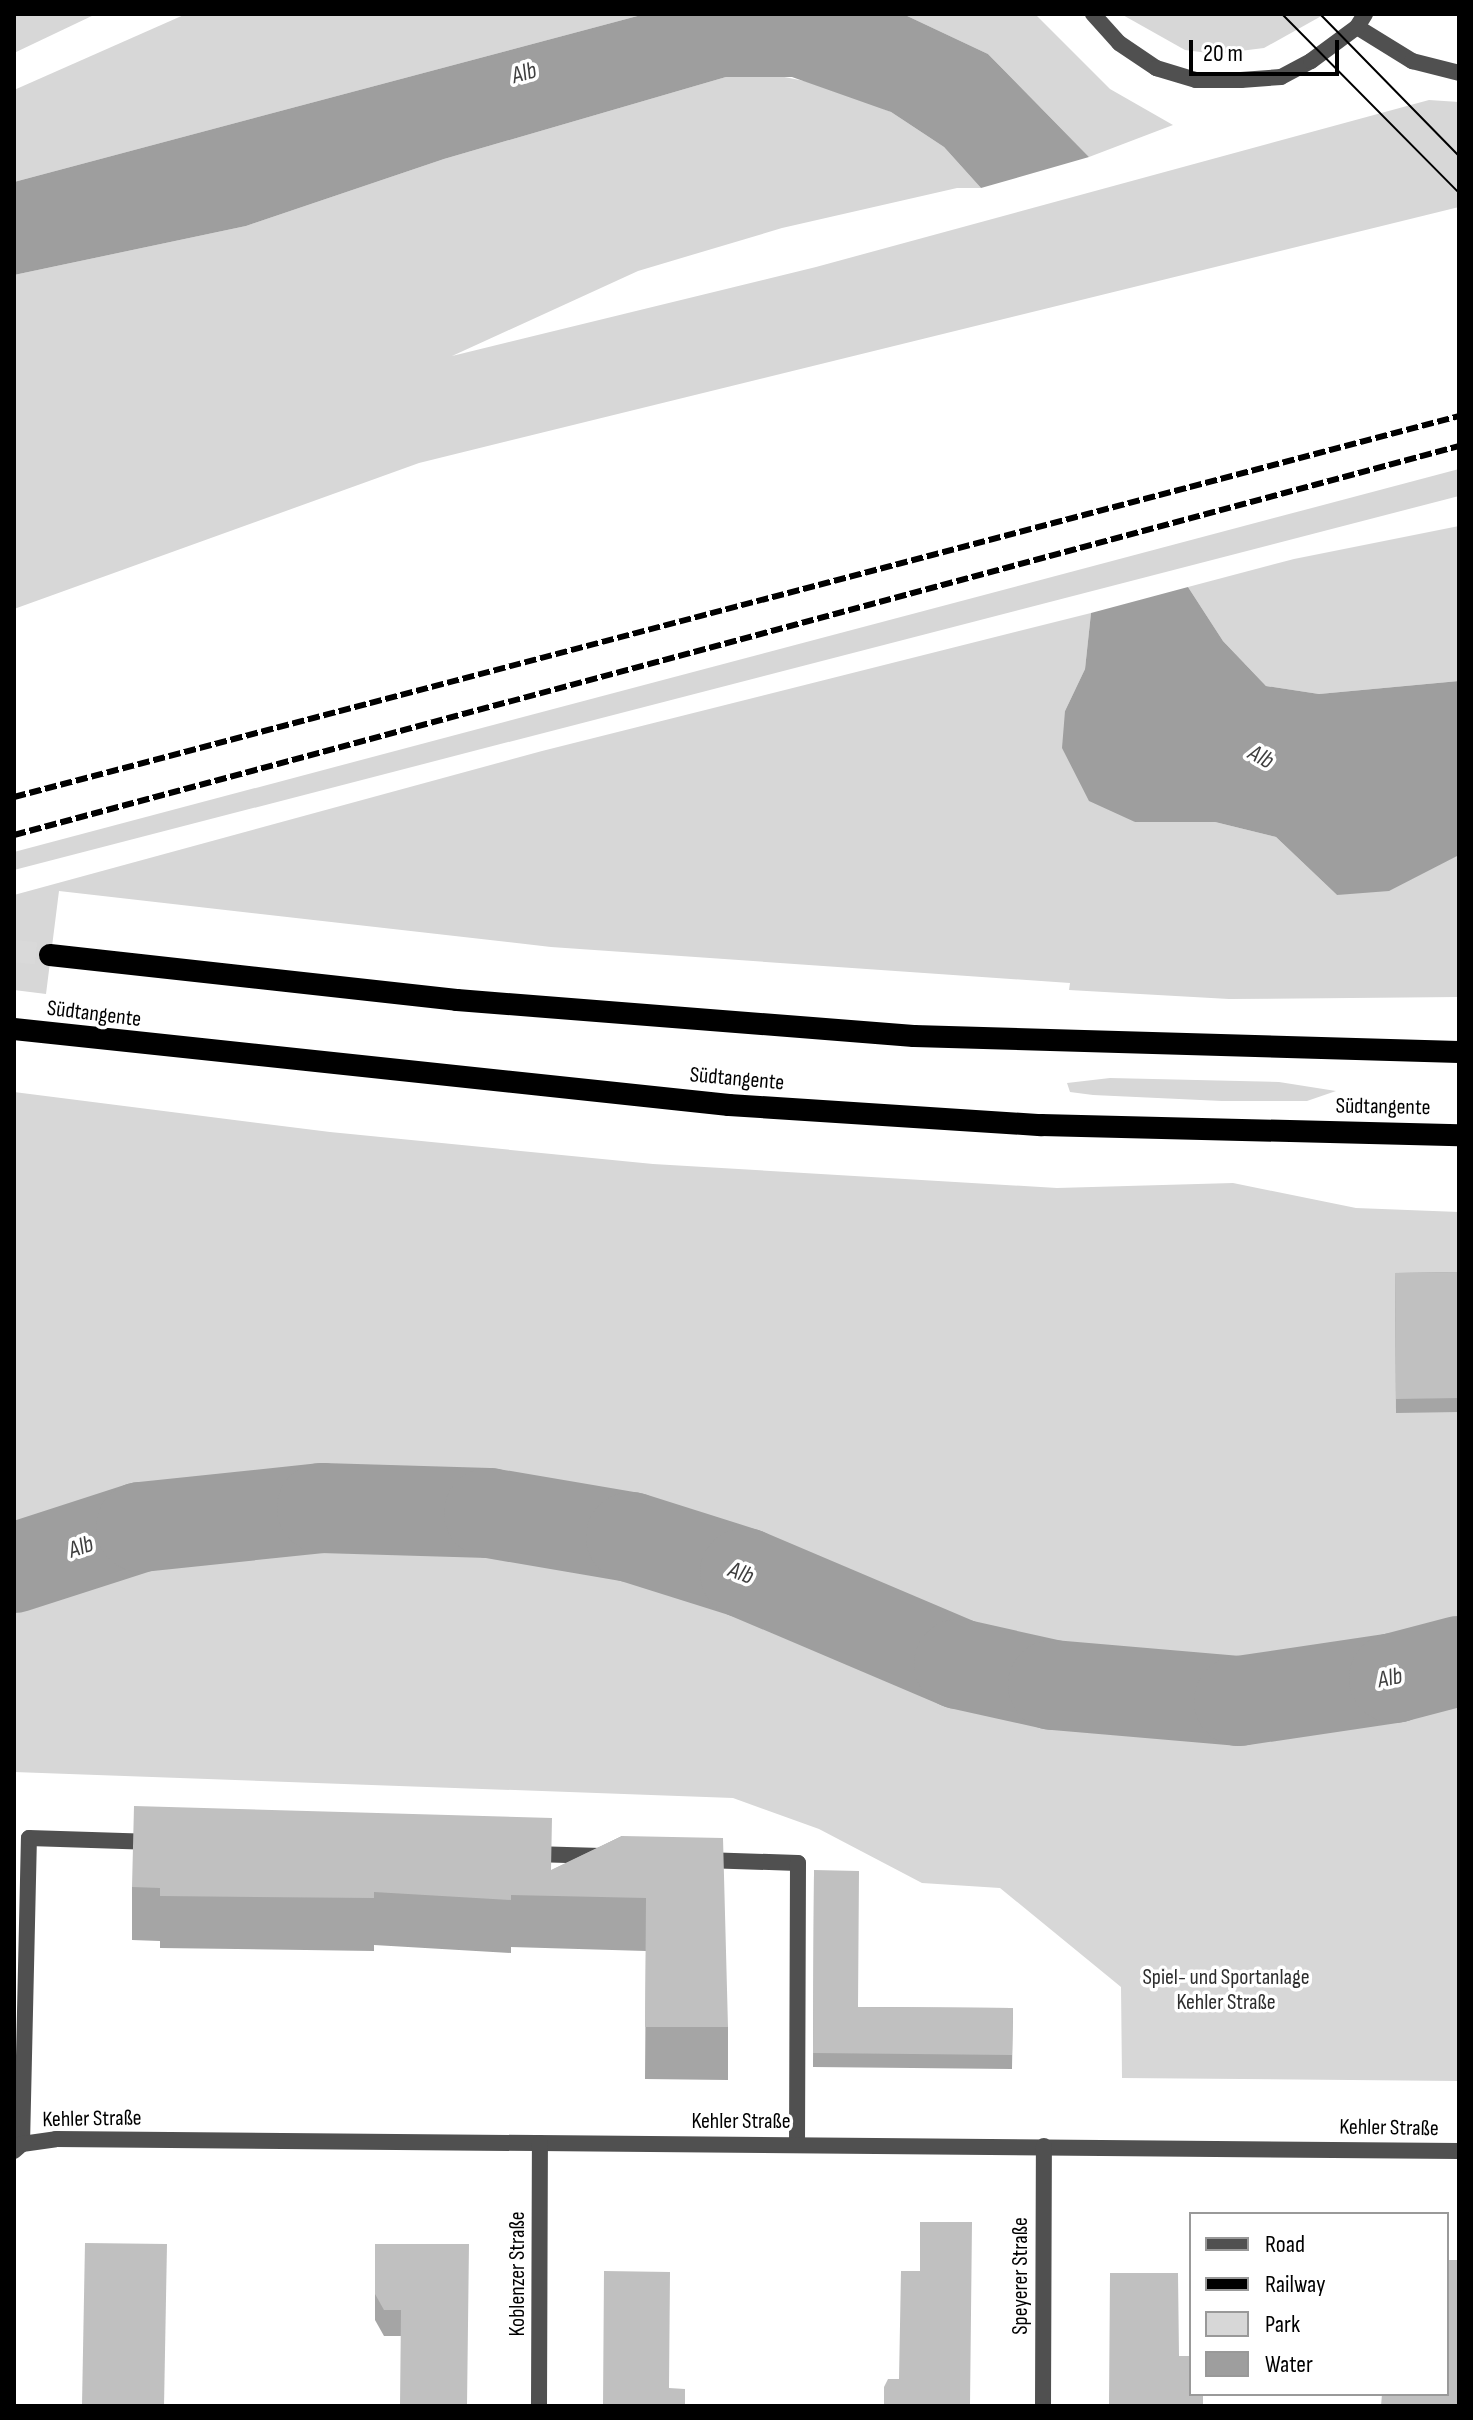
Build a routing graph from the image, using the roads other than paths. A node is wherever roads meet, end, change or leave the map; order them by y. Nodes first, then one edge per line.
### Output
1 (1093, 14) edge
2 (1361, 21) edge
3 (1459, 73) edge
4 (50, 955) tunnel mouth
5 (14, 1029) edge
6 (1459, 1052) edge
7 (1459, 1135) edge
8 (170, 1843) edge
9 (516, 1854) edge
10 (625, 1857) edge
11 (688, 1859) edge
12 (540, 2143) junction
13 (797, 2145) junction
14 (1044, 2146) junction
15 (18, 2148) edge
16 (1459, 2151) edge
17 (539, 2406) edge
18 (1043, 2406) edge

1 - 2 street
2 - 3 street
4 - 6 highway
5 - 7 highway, Südtangente
8 - 15 street
9 - 10 street
11 - 13 street
12 - 13 street, Kehler Straße
12 - 15 street, Kehler Straße
12 - 17 street, Koblenzer Straße
13 - 14 street, Kehler Straße
14 - 16 street, Kehler Straße
14 - 18 street, Speyerer Straße

